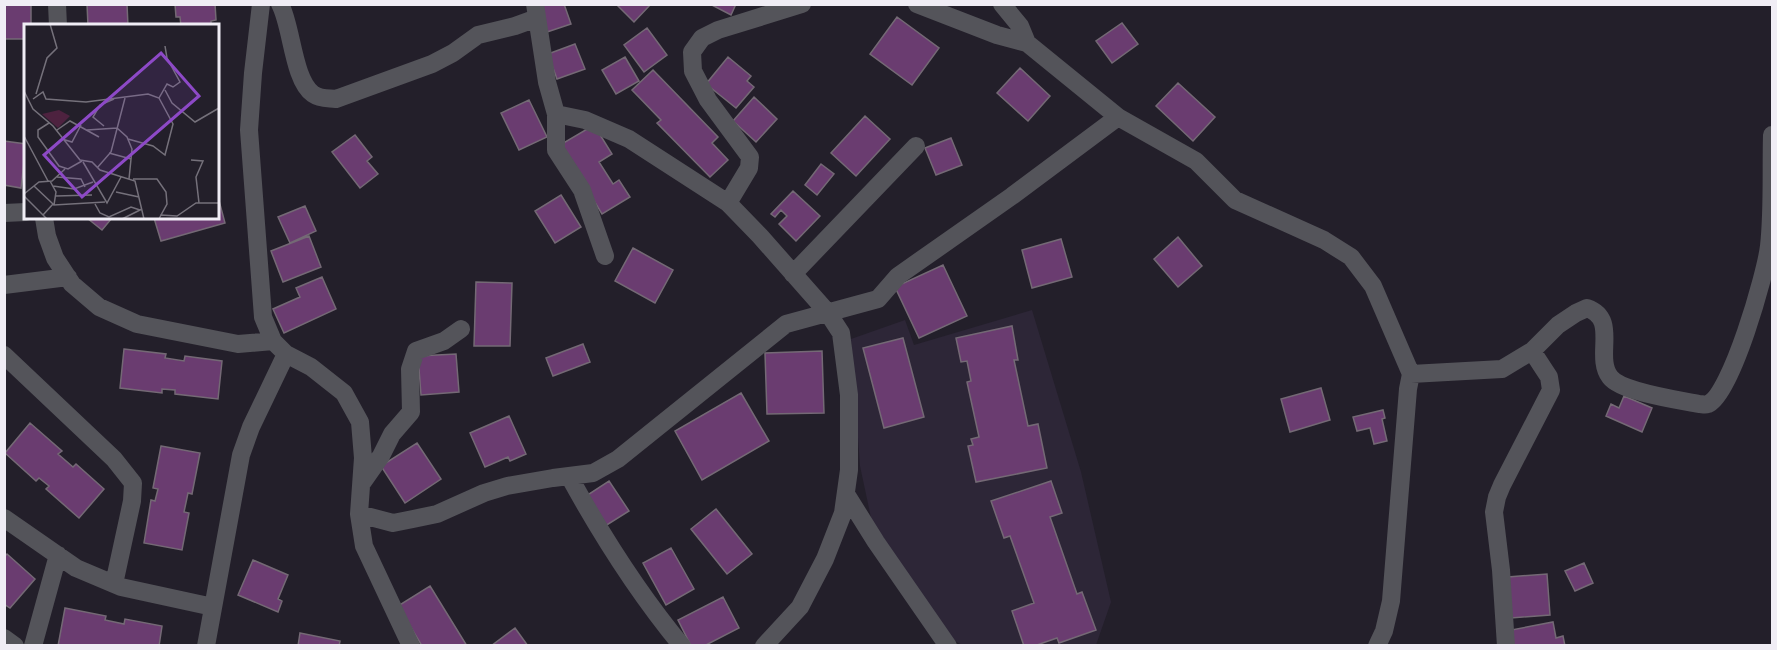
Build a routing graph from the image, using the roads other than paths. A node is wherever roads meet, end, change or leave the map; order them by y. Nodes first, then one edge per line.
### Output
1 (57, 4) edge
2 (261, 4) edge
3 (280, 4) edge
4 (802, 4) edge
5 (917, 4) edge
6 (1002, 4) edge
7 (536, 11) edge
8 (58, 24) edge
9 (1027, 43) junction
10 (556, 114) junction
11 (1118, 117) junction
12 (1773, 135) edge
13 (916, 146) dead end
14 (728, 203) junction
15 (24, 212) edge
16 (4, 213) edge
17 (44, 219) edge
18 (604, 256) dead end
19 (793, 274) junction
20 (68, 277) junction
21 (4, 285) edge
22 (828, 313) junction
23 (461, 329) dead end
24 (279, 347) junction
25 (1532, 351) junction
26 (4, 355) edge
27 (1411, 374) junction
28 (569, 476) junction
29 (361, 484) junction
30 (846, 494) junction
31 (359, 514) junction
32 (4, 518) edge
33 (58, 555) junction
34 (114, 584) junction
35 (213, 607) junction
36 (4, 638) edge
37 (15, 645) edge
38 (33, 645) edge
39 (206, 645) edge
40 (411, 645) edge
41 (682, 645) edge
42 (764, 645) edge
43 (948, 645) edge
44 (1377, 645) edge
45 (1506, 645) edge

1 - 8 street
2 - 24 street
3 - 7 street
4 - 14 street
5 - 9 street
6 - 9 street
7 - 10 street
9 - 11 street
10 - 14 street
10 - 18 street
11 - 22 street
11 - 27 street
12 - 25 street
13 - 19 street
14 - 19 street
15 - 16 street
17 - 20 street
19 - 22 street
20 - 21 street
20 - 24 street
22 - 28 street
22 - 30 street
23 - 29 street
24 - 29 street
24 - 35 street
25 - 27 street
25 - 45 street
26 - 34 street
27 - 44 street
28 - 31 street
28 - 41 street
29 - 31 street
30 - 42 street
30 - 43 street
31 - 40 street
32 - 33 street
33 - 34 street
33 - 38 street
34 - 35 street
35 - 39 street
36 - 37 street

